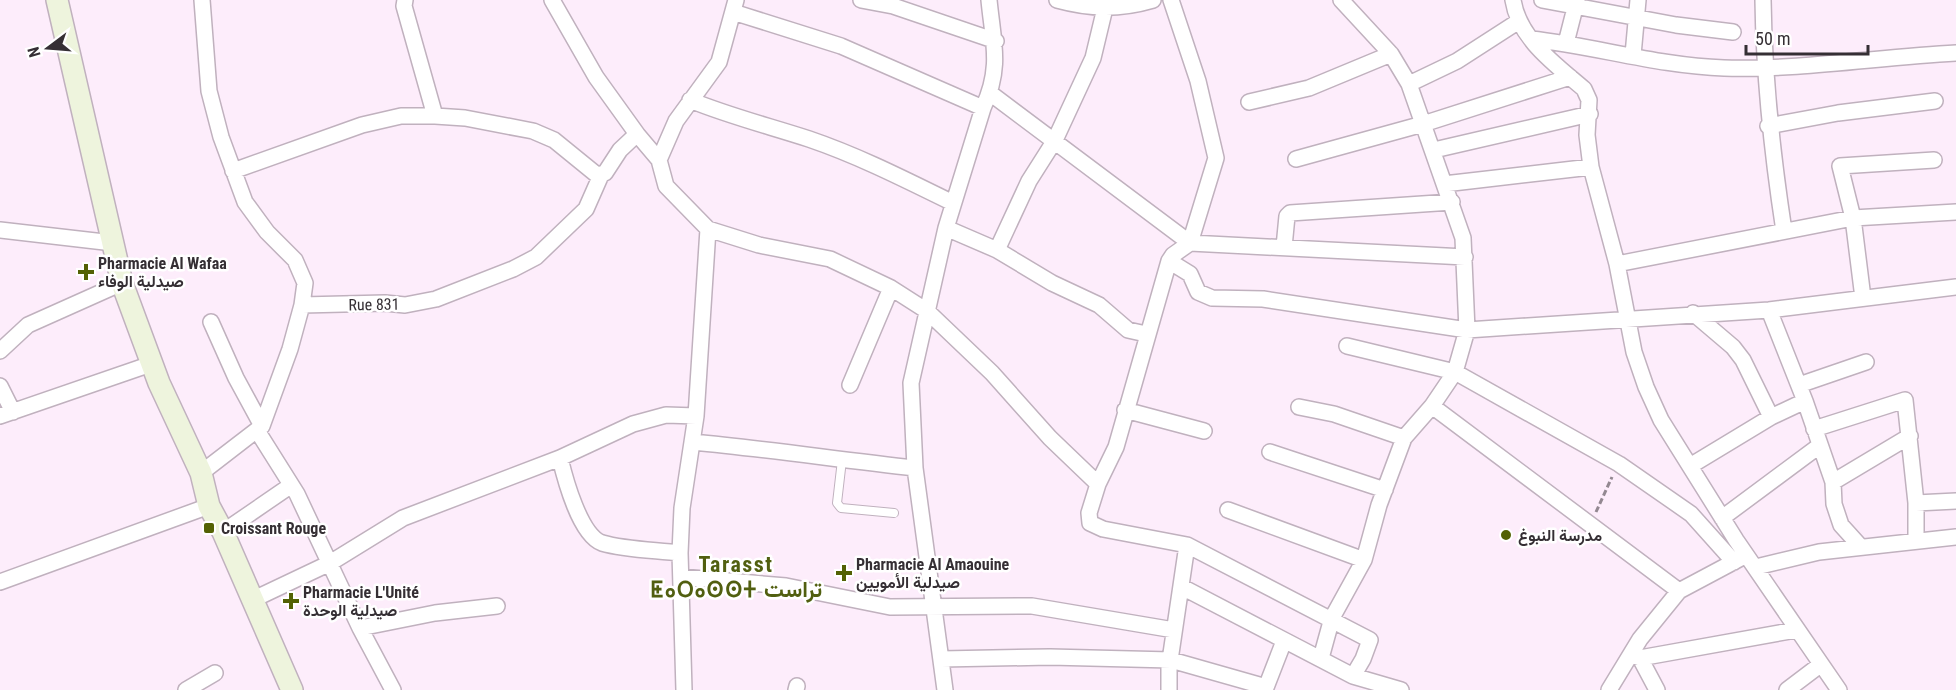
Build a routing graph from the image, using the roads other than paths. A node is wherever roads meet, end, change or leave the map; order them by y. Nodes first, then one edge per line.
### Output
1 (57, 0) edge
2 (202, 0) edge
3 (405, 0) edge
4 (552, 0) edge
5 (861, 0) edge
6 (989, 0) edge
7 (1057, 0) edge
8 (1153, 0) edge
9 (1171, 0) edge
10 (1341, 0) edge
11 (1513, 0) edge
12 (1542, 0) edge
13 (1638, 0) edge
14 (1763, 0) edge
15 (1576, 2) edge
16 (734, 6) edge
17 (1105, 8) junction
18 (1636, 18) junction
19 (1519, 21) junction
20 (1733, 32) dead end
21 (1531, 39) junction
22 (996, 41) junction
23 (1566, 43) junction
24 (1956, 53) edge
25 (1391, 54) junction
26 (1633, 55) junction
27 (1764, 67) junction
28 (1570, 77) junction
29 (1409, 84) junction
30 (990, 93) junction
31 (690, 100) junction
32 (1935, 101) dead end
33 (1249, 102) dead end
34 (983, 108) junction
35 (1590, 114) junction
36 (435, 116) junction
37 (1423, 124) junction
38 (1768, 126) junction
39 (636, 134) junction
40 (1054, 140) junction
41 (1434, 150) junction
42 (1296, 159) dead end
43 (659, 160) junction
44 (1934, 160) dead end
45 (1591, 167) junction
46 (233, 171) junction
47 (601, 175) junction
48 (1444, 184) junction
49 (1452, 202) junction
50 (953, 203) junction
51 (1956, 212) edge
52 (1853, 218) junction
53 (946, 228) junction
54 (708, 229) junction
55 (0, 230) edge
56 (1784, 231) junction
57 (113, 243) junction
58 (1190, 243) junction
59 (1284, 247) junction
60 (996, 250) junction
61 (1465, 257) junction
62 (1169, 261) junction
63 (1617, 264) junction
64 (122, 283) junction
65 (1956, 287) edge
66 (891, 288) junction
67 (1863, 298) junction
68 (302, 305) junction
69 (927, 310) junction
70 (1769, 310) junction
71 (1693, 314) junction
72 (1626, 320) junction
73 (211, 322) dead end
74 (1467, 330) junction
75 (1146, 334) junction
76 (1347, 346) dead end
77 (0, 351) edge
78 (1866, 362) dead end
79 (151, 364) junction
80 (1455, 372) junction
81 (850, 385) dead end
82 (1799, 385) junction
83 (0, 386) edge
84 (1805, 400) junction
85 (1432, 406) junction
86 (1299, 407) dead end
87 (1125, 410) junction
88 (7, 414) edge
89 (696, 417) junction
90 (1771, 417) junction
91 (260, 429) junction
92 (1814, 429) junction
93 (1204, 431) dead end
94 (1910, 436) junction
95 (1404, 438) junction
96 (693, 442) junction
97 (1819, 446) junction
98 (1270, 452) dead end
99 (560, 458) junction
100 (842, 460) junction
101 (1690, 466) junction
102 (915, 468) junction
103 (201, 472) junction
104 (1833, 482) junction
105 (1098, 484) junction
106 (290, 486) junction
107 (1384, 490) junction
108 (1956, 501) edge
109 (1916, 503) junction
110 (209, 506) junction
111 (1228, 510) dead end
112 (894, 513) dead end
113 (1722, 518) junction
114 (224, 532) junction
115 (1956, 537) edge
116 (1916, 541) junction
117 (1187, 545) junction
118 (1860, 546) junction
119 (680, 553) junction
120 (1364, 560) junction
121 (330, 562) junction
122 (1745, 562) junction
123 (681, 577) junction
124 (0, 582) edge
125 (1182, 587) junction
126 (1679, 591) junction
127 (252, 600) junction
128 (497, 606) dead end
129 (935, 609) junction
130 (1332, 618) junction
131 (360, 628) junction
132 (1173, 630) junction
133 (1796, 630) junction
134 (1284, 640) junction
135 (1635, 656) junction
136 (1321, 658) junction
137 (941, 659) junction
138 (1171, 660) junction
139 (1820, 665) junction
140 (215, 673) dead end
141 (1353, 676) junction
142 (1266, 688) edge
143 (186, 690) edge
144 (292, 690) edge
145 (393, 690) edge
146 (684, 690) edge
147 (945, 690) edge
148 (1169, 690) edge
149 (1401, 690) edge
150 (1609, 690) edge
151 (1657, 690) edge
152 (1787, 690) edge
153 (1839, 690) edge

1 - 57 street
2 - 46 street
3 - 36 street
4 - 39 street
5 - 22 street
6 - 22 street
7 - 17 street
8 - 17 street
9 - 58 street
10 - 25 street
11 - 19 street
12 - 15 street
13 - 18 street
14 - 27 street
15 - 18 street
15 - 23 street
16 - 31 street
16 - 34 street
17 - 40 street
18 - 20 street
18 - 26 street
19 - 21 street
19 - 29 street
21 - 23 street
21 - 28 street
22 - 30 street
23 - 26 street
24 - 27 street
25 - 29 street
25 - 33 street
26 - 27 street
27 - 38 street
28 - 35 street
28 - 37 street
29 - 37 street
30 - 34 street
30 - 40 street
31 - 43 street
31 - 50 street
32 - 38 street
34 - 50 street
35 - 41 street
35 - 45 street
36 - 46 street
36 - 47 street
37 - 41 street
37 - 42 street
38 - 56 street
39 - 43 street
39 - 47 street, Rue 831
40 - 58 street
40 - 60 street
41 - 48 street
43 - 54 street
44 - 52 street
45 - 48 street
45 - 63 street
46 - 68 street
47 - 68 street, Rue 831
48 - 49 street
49 - 59 street
49 - 61 street
50 - 53 street
51 - 52 street
52 - 56 street
52 - 67 street
53 - 60 street
53 - 69 street
54 - 66 street
54 - 89 street
55 - 57 street
56 - 63 street
57 - 64 street
58 - 59 street
58 - 62 street
59 - 61 street
60 - 75 street
61 - 74 street
62 - 74 street
62 - 75 street
63 - 72 street
64 - 77 street
64 - 79 street
65 - 67 street
66 - 69 street
66 - 81 street
67 - 70 street
68 - 91 street
69 - 102 street
69 - 105 street
70 - 71 street
70 - 82 street
71 - 72 street
71 - 90 street
72 - 74 street
72 - 101 street
73 - 91 street
74 - 80 street
75 - 87 street
76 - 80 street
78 - 82 street
79 - 88 street
79 - 103 street
80 - 85 street
80 - 122 street
82 - 84 street
83 - 88 street
84 - 90 street
84 - 92 street
85 - 95 street
85 - 126 street
86 - 95 street
87 - 93 street
87 - 105 street
89 - 96 street
89 - 99 street
90 - 101 street
91 - 103 street
91 - 106 street
92 - 94 street
92 - 97 street
94 - 104 street
94 - 109 street
95 - 107 street
96 - 100 street
96 - 119 street
97 - 104 street
97 - 113 street
98 - 107 street
99 - 119 street
99 - 121 street
100 - 102 street
100 - 112 lane
101 - 113 street
102 - 129 street
103 - 110 street
104 - 118 street
105 - 117 street
106 - 114 street
106 - 121 street
107 - 120 street
108 - 109 street
109 - 116 street
110 - 114 street
110 - 124 street
111 - 120 street
113 - 122 street
114 - 127 street
115 - 116 street
116 - 118 street
117 - 125 street
117 - 130 street
118 - 122 street
119 - 123 street
120 - 130 street
121 - 127 street
121 - 131 street
122 - 126 street
122 - 133 street
123 - 129 street
123 - 146 street
125 - 132 street
125 - 134 street
126 - 135 street
127 - 144 street
128 - 131 street
129 - 132 street
129 - 137 street
130 - 136 street
130 - 141 street
131 - 145 street
132 - 138 street
133 - 135 street
133 - 139 street
134 - 136 street
134 - 142 street
135 - 150 street
135 - 151 street
136 - 141 street
137 - 138 street
137 - 147 street
138 - 142 street
138 - 148 street
139 - 152 street
139 - 153 street
140 - 143 street
141 - 149 street

